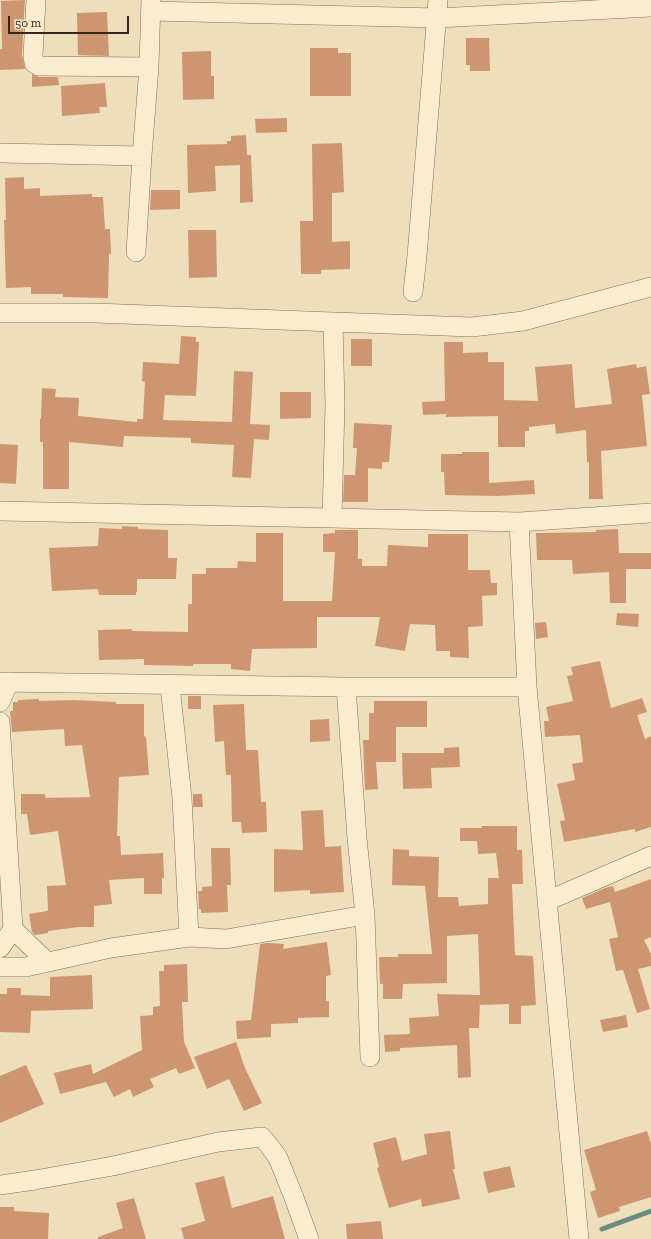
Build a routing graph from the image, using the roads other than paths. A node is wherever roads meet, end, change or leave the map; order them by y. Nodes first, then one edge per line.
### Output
1 (36, 0) edge
2 (151, 5) edge
3 (651, 7) edge
4 (438, 9) edge
5 (150, 67) junction
6 (0, 153) edge
7 (142, 156) junction
8 (136, 252) dead end
9 (651, 288) edge
10 (413, 292) dead end
11 (0, 313) edge
12 (333, 322) junction
13 (0, 511) edge
14 (651, 513) edge
15 (332, 518) junction
16 (519, 522) junction
17 (5, 682) edge
18 (170, 686) junction
19 (346, 687) junction
20 (527, 687) junction
21 (0, 702) edge
22 (0, 722) edge
23 (651, 856) edge
24 (547, 901) junction
25 (365, 915) junction
26 (13, 929) junction
27 (189, 937) junction
28 (0, 948) edge
29 (47, 962) junction
30 (0, 968) edge
31 (370, 1057) dead end
32 (0, 1185) edge
33 (309, 1239) edge
34 (579, 1239) edge

1 - 5 street
2 - 4 street
2 - 5 street
3 - 4 street
4 - 10 street
5 - 7 street
6 - 7 street
7 - 8 street
9 - 12 street
11 - 12 street
12 - 15 street
13 - 15 street
14 - 16 street
15 - 16 street
16 - 20 street
17 - 18 street
17 - 21 street
18 - 19 street
18 - 27 street
19 - 20 street
19 - 25 street
20 - 24 street
22 - 26 street
23 - 24 street
24 - 34 street
25 - 27 street
25 - 31 street
26 - 28 street
26 - 29 street
27 - 29 street
29 - 30 street
32 - 33 street

